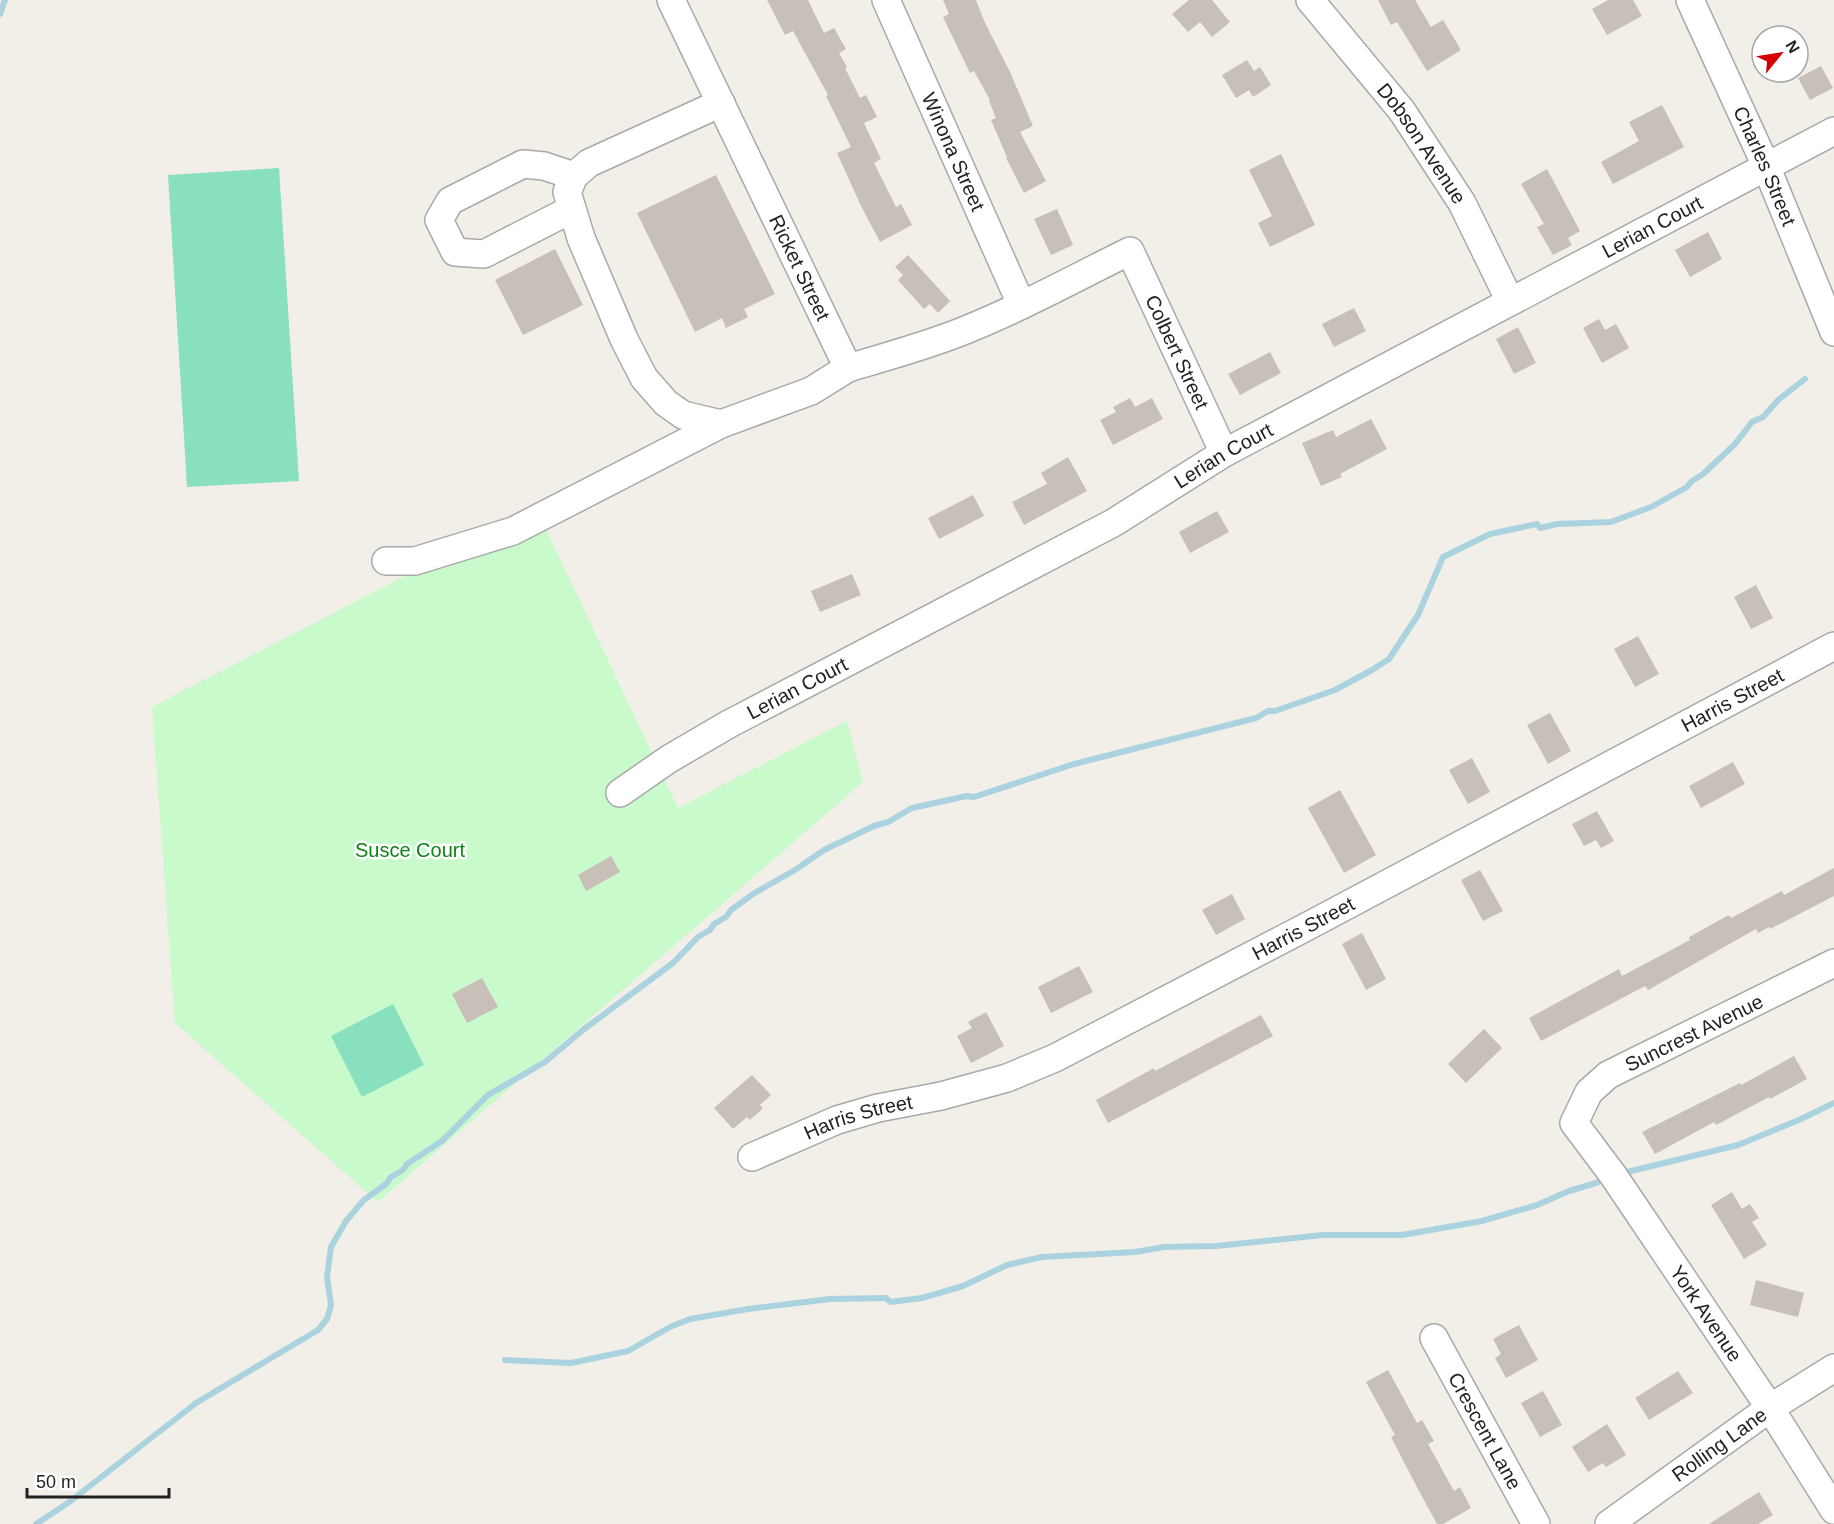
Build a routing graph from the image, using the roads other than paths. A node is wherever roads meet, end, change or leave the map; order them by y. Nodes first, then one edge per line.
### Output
1 (671, 0) edge
2 (886, 0) edge
3 (1310, 0) edge
4 (1690, 0) edge
5 (721, 103) junction
6 (1834, 131) edge
7 (1766, 166) junction
8 (574, 176) junction
9 (572, 209) junction
10 (1510, 301) junction
11 (1021, 304) junction
12 (1834, 332) edge
13 (848, 368) junction
14 (721, 424) junction
15 (1224, 453) junction
16 (386, 561) dead end
17 (1834, 646) edge
18 (620, 793) dead end
19 (1834, 963) edge
20 (1574, 1122) joint
21 (752, 1157) dead end
22 (1434, 1338) dead end
23 (1834, 1368) edge
24 (1770, 1408) junction
25 (1834, 1510) edge
26 (1536, 1524) edge
27 (1609, 1524) edge

1 - 5 street, Ricket Street
2 - 11 street, Winona Street
3 - 10 street, Dobson Avenue
4 - 7 street, Charles Street
5 - 8 street
5 - 13 street, Ricket Street
6 - 7 street, Lerian Court
7 - 10 street, Lerian Court
7 - 12 street, Charles Street
8 - 9 street
8 - 9 street
9 - 14 street
10 - 15 street, Lerian Court
11 - 13 street
11 - 15 street, Colbert Street
13 - 14 street
14 - 16 street
15 - 18 street, Lerian Court
17 - 21 street, Harris Street
19 - 20 street, Suncrest Avenue
20 - 24 street, York Avenue
22 - 26 street, Crescent Lane
23 - 24 street, Rolling Lane
24 - 25 street, York Avenue
24 - 27 street, Rolling Lane

